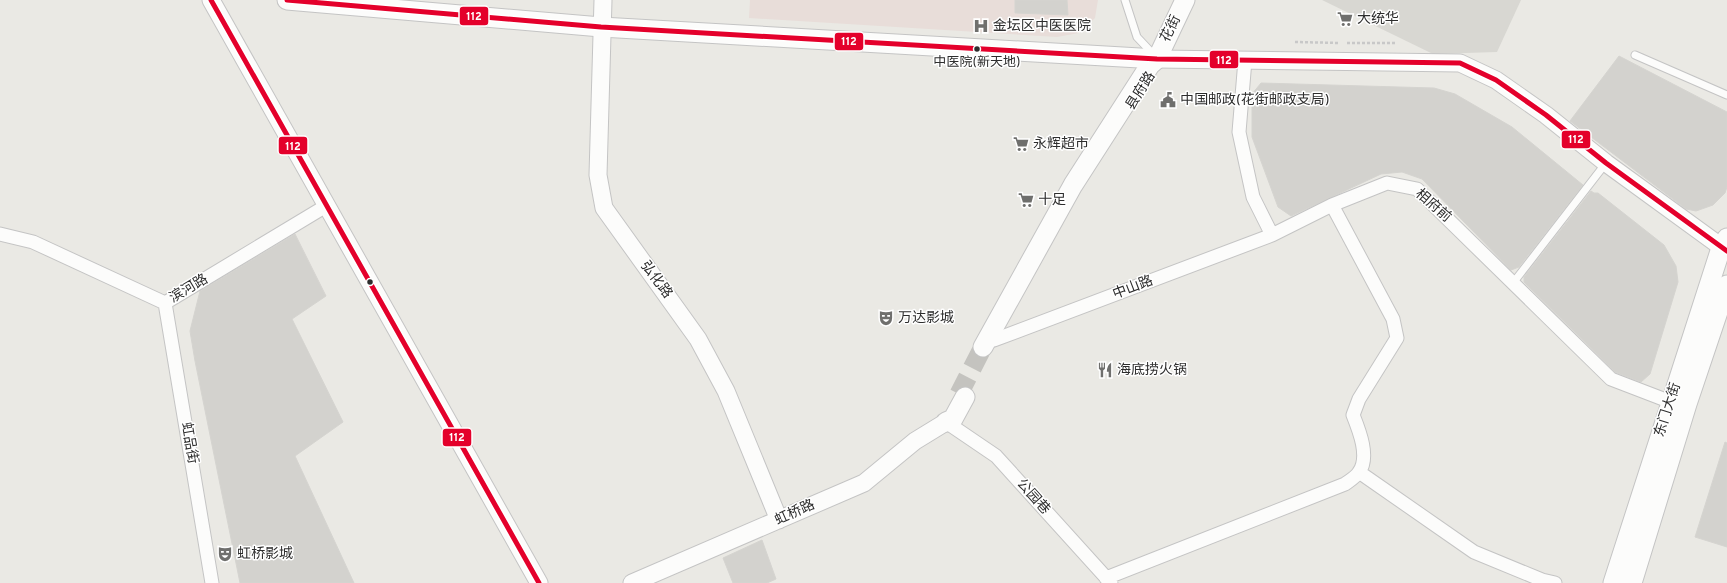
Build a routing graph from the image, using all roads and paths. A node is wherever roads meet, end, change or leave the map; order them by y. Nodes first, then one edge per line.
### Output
1 (211, 0) edge
2 (287, 0) edge
3 (603, 0) edge
4 (1125, 0) edge
5 (1185, 0) edge
6 (601, 27) junction
7 (1296, 42) dead end
8 (1340, 42) dead end
9 (1347, 43) dead end
10 (1395, 43) dead end
11 (1634, 55) dead end
12 (1157, 59) junction
13 (1245, 60) junction
14 (1727, 95) edge
15 (1606, 162) junction
16 (1332, 205) junction
17 (326, 206) junction
18 (0, 234) edge
19 (1272, 235) junction
20 (1725, 245) edge
21 (1513, 283) junction
22 (1727, 285) edge
23 (165, 303) junction
24 (989, 346) joint
25 (962, 395) tunnel mouth
26 (1671, 402) junction
27 (946, 422) junction
28 (1359, 472) junction
29 (779, 520) junction
30 (1109, 580) edge
31 (212, 583) edge
32 (539, 583) edge
33 (632, 583) edge
34 (1555, 583) edge
35 (1613, 583) edge
36 (1632, 583) edge

1 - 17 street
2 - 6 main road
3 - 6 street, 弘化路
4 - 12 lane
5 - 12 main road, 花街
6 - 12 main road
6 - 29 street, 弘化路
7 - 8 path
9 - 10 path
11 - 14 lane
12 - 13 street
12 - 24 main road, 县府路
13 - 15 street
13 - 19 street
15 - 20 street
15 - 21 lane
16 - 19 street, 相府前
16 - 21 street, 相府前
16 - 28 street
17 - 23 street, 滨河路
17 - 32 street
18 - 23 street, 滨河路
19 - 24 street, 中山路
20 - 26 main road, 东门大街
21 - 26 street, 相府前
22 - 36 main road, 东门大街
23 - 31 street, 虹品街
25 - 27 main road
26 - 35 main road, 东门大街
27 - 29 street, 虹桥路
27 - 30 street, 公园巷
28 - 30 street
28 - 34 street
29 - 33 street, 虹桥路

